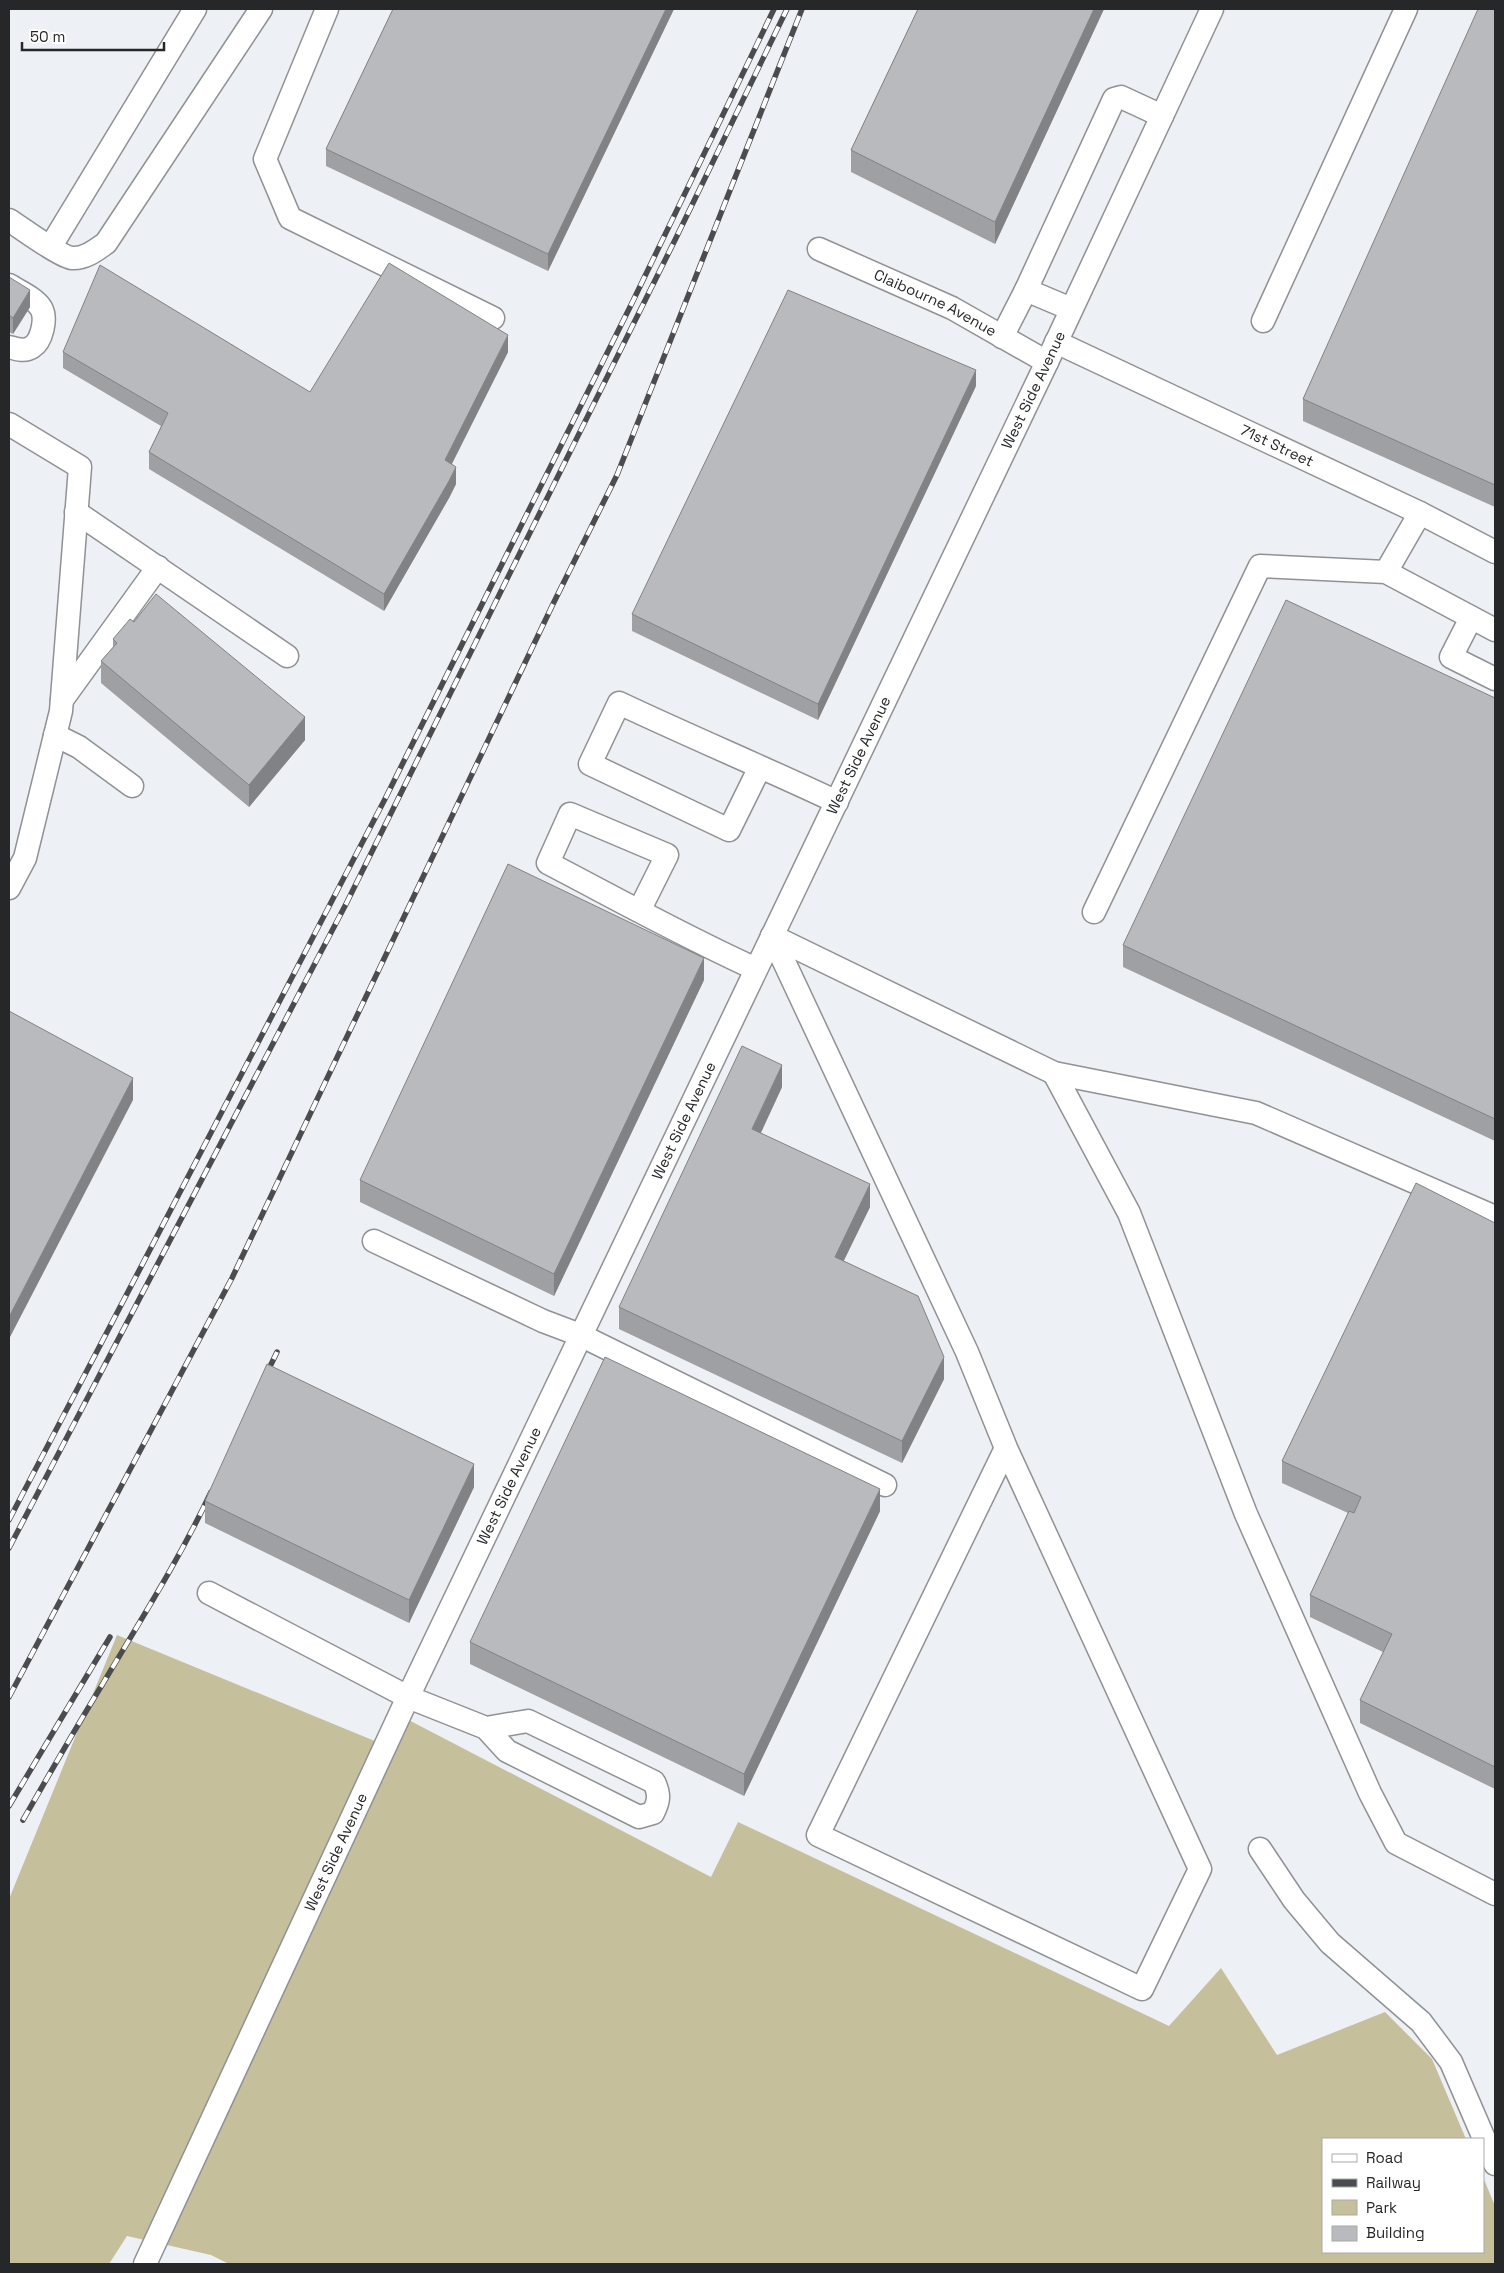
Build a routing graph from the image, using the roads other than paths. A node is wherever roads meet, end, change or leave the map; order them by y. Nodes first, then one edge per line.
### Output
1 (195, 9) edge
2 (261, 9) edge
3 (326, 9) edge
4 (1212, 9) edge
5 (1406, 9) edge
6 (1162, 116) junction
7 (9, 220) edge
8 (51, 246) junction
9 (819, 249) dead end
10 (9, 285) edge
11 (1026, 290) junction
12 (1071, 309) junction
13 (493, 318) dead end
14 (1263, 321) dead end
15 (1002, 337) junction
16 (9, 347) edge
17 (1052, 352) junction
18 (9, 424) edge
19 (76, 512) junction
20 (1420, 513) junction
21 (1495, 552) edge
22 (158, 568) junction
23 (1386, 572) junction
24 (1472, 618) junction
25 (1495, 630) edge
26 (287, 656) dead end
27 (1495, 679) edge
28 (62, 700) junction
29 (55, 735) junction
30 (760, 768) junction
31 (132, 786) dead end
32 (836, 802) junction
33 (9, 888) edge
34 (639, 911) junction
35 (1094, 912) dead end
36 (772, 936) junction
37 (756, 969) junction
38 (1054, 1074) junction
39 (1495, 1217) edge
40 (374, 1241) dead end
41 (580, 1335) junction
42 (1006, 1448) junction
43 (885, 1485) dead end
44 (209, 1593) dead end
45 (408, 1697) junction
46 (486, 1728) junction
47 (1260, 1849) dead end
48 (1495, 1894) edge
49 (1484, 2138) edge
50 (1484, 2138) edge
51 (1495, 2164) edge
52 (145, 2264) edge

1 - 8 street
2 - 8 street
3 - 13 street
4 - 6 street, West Side Avenue
5 - 14 street
6 - 11 street
6 - 12 street, West Side Avenue
7 - 8 street
9 - 15 street, Claibourne Avenue
10 - 16 street
11 - 12 street
11 - 15 street
12 - 17 street, West Side Avenue
15 - 17 street, Claibourne Avenue
17 - 20 street, 71st Street
17 - 32 street, West Side Avenue
18 - 19 street
19 - 22 street
19 - 28 street
20 - 21 street, 71st Street
20 - 23 street
22 - 26 street
22 - 28 street
23 - 24 street
23 - 35 street
24 - 25 street
24 - 27 street
28 - 29 street
29 - 31 street
29 - 33 street
30 - 30 street
30 - 32 street
32 - 36 street, West Side Avenue
34 - 34 street
34 - 37 street
36 - 37 street, West Side Avenue
36 - 38 street
36 - 42 street
37 - 41 street, West Side Avenue
38 - 39 street
38 - 48 street
40 - 41 street
41 - 43 street
41 - 45 street, West Side Avenue
42 - 42 street
44 - 45 street
45 - 46 street
45 - 52 street, West Side Avenue
46 - 46 street
47 - 50 street
49 - 51 street

